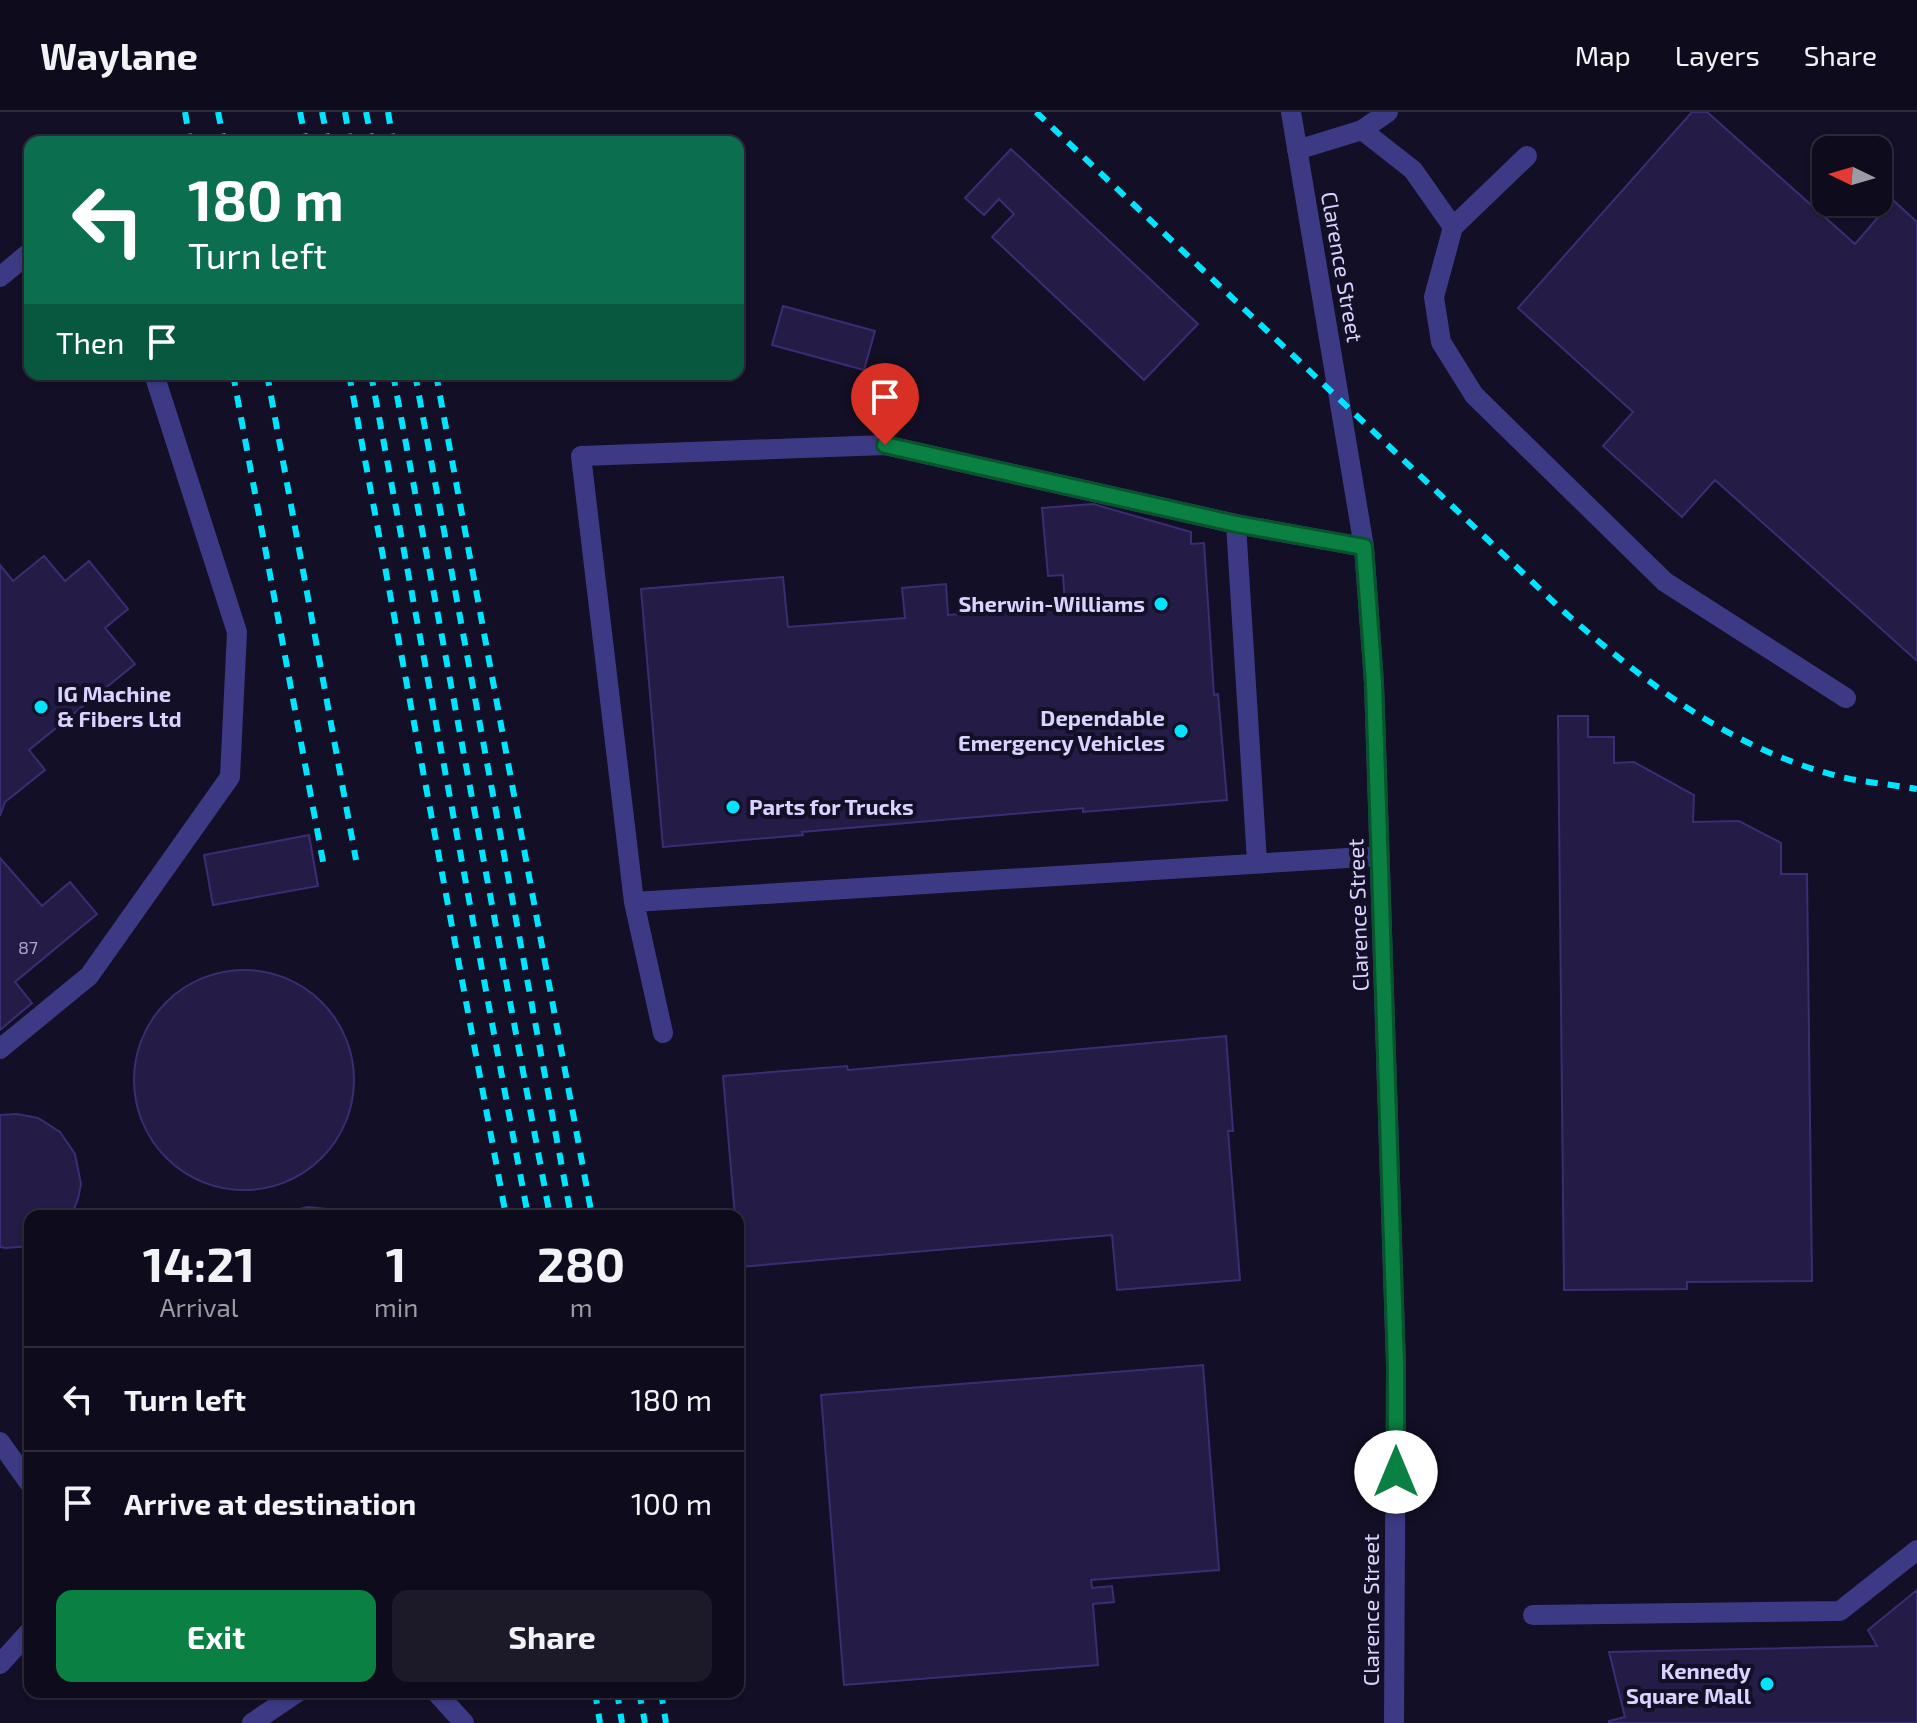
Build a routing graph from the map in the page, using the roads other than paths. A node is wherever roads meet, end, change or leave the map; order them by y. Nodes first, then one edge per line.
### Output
1 (1291, 112) edge
2 (1388, 112) edge
3 (1362, 130) junction
4 (1297, 150) junction
5 (1527, 156) dead end
6 (1453, 227) junction
7 (24, 257) edge
8 (0, 277) edge
9 (156, 380) edge
10 (1236, 524) junction
11 (1364, 547) junction
12 (1846, 698) dead end
13 (1380, 856) junction
14 (1257, 862) junction
15 (634, 902) junction
16 (663, 1033) dead end
17 (0, 1049) edge
18 (0, 1442) edge
19 (24, 1476) edge
20 (1917, 1550) edge
21 (1533, 1615) dead end
22 (24, 1638) edge
23 (0, 1664) edge
24 (289, 1698) edge
25 (441, 1698) edge
26 (252, 1723) edge
27 (464, 1723) edge
28 (1394, 1723) edge

1 - 4 street, Clarence Street
2 - 3 street
3 - 4 street
3 - 6 street
4 - 11 street, Clarence Street
5 - 6 street
6 - 12 street
7 - 8 street
9 - 17 street
10 - 11 street
10 - 14 street
10 - 15 street
11 - 13 street, Clarence Street
13 - 14 street
13 - 28 street, Clarence Street
14 - 15 street
15 - 16 street
18 - 19 street
20 - 21 street
22 - 23 street
24 - 26 street
25 - 27 street

